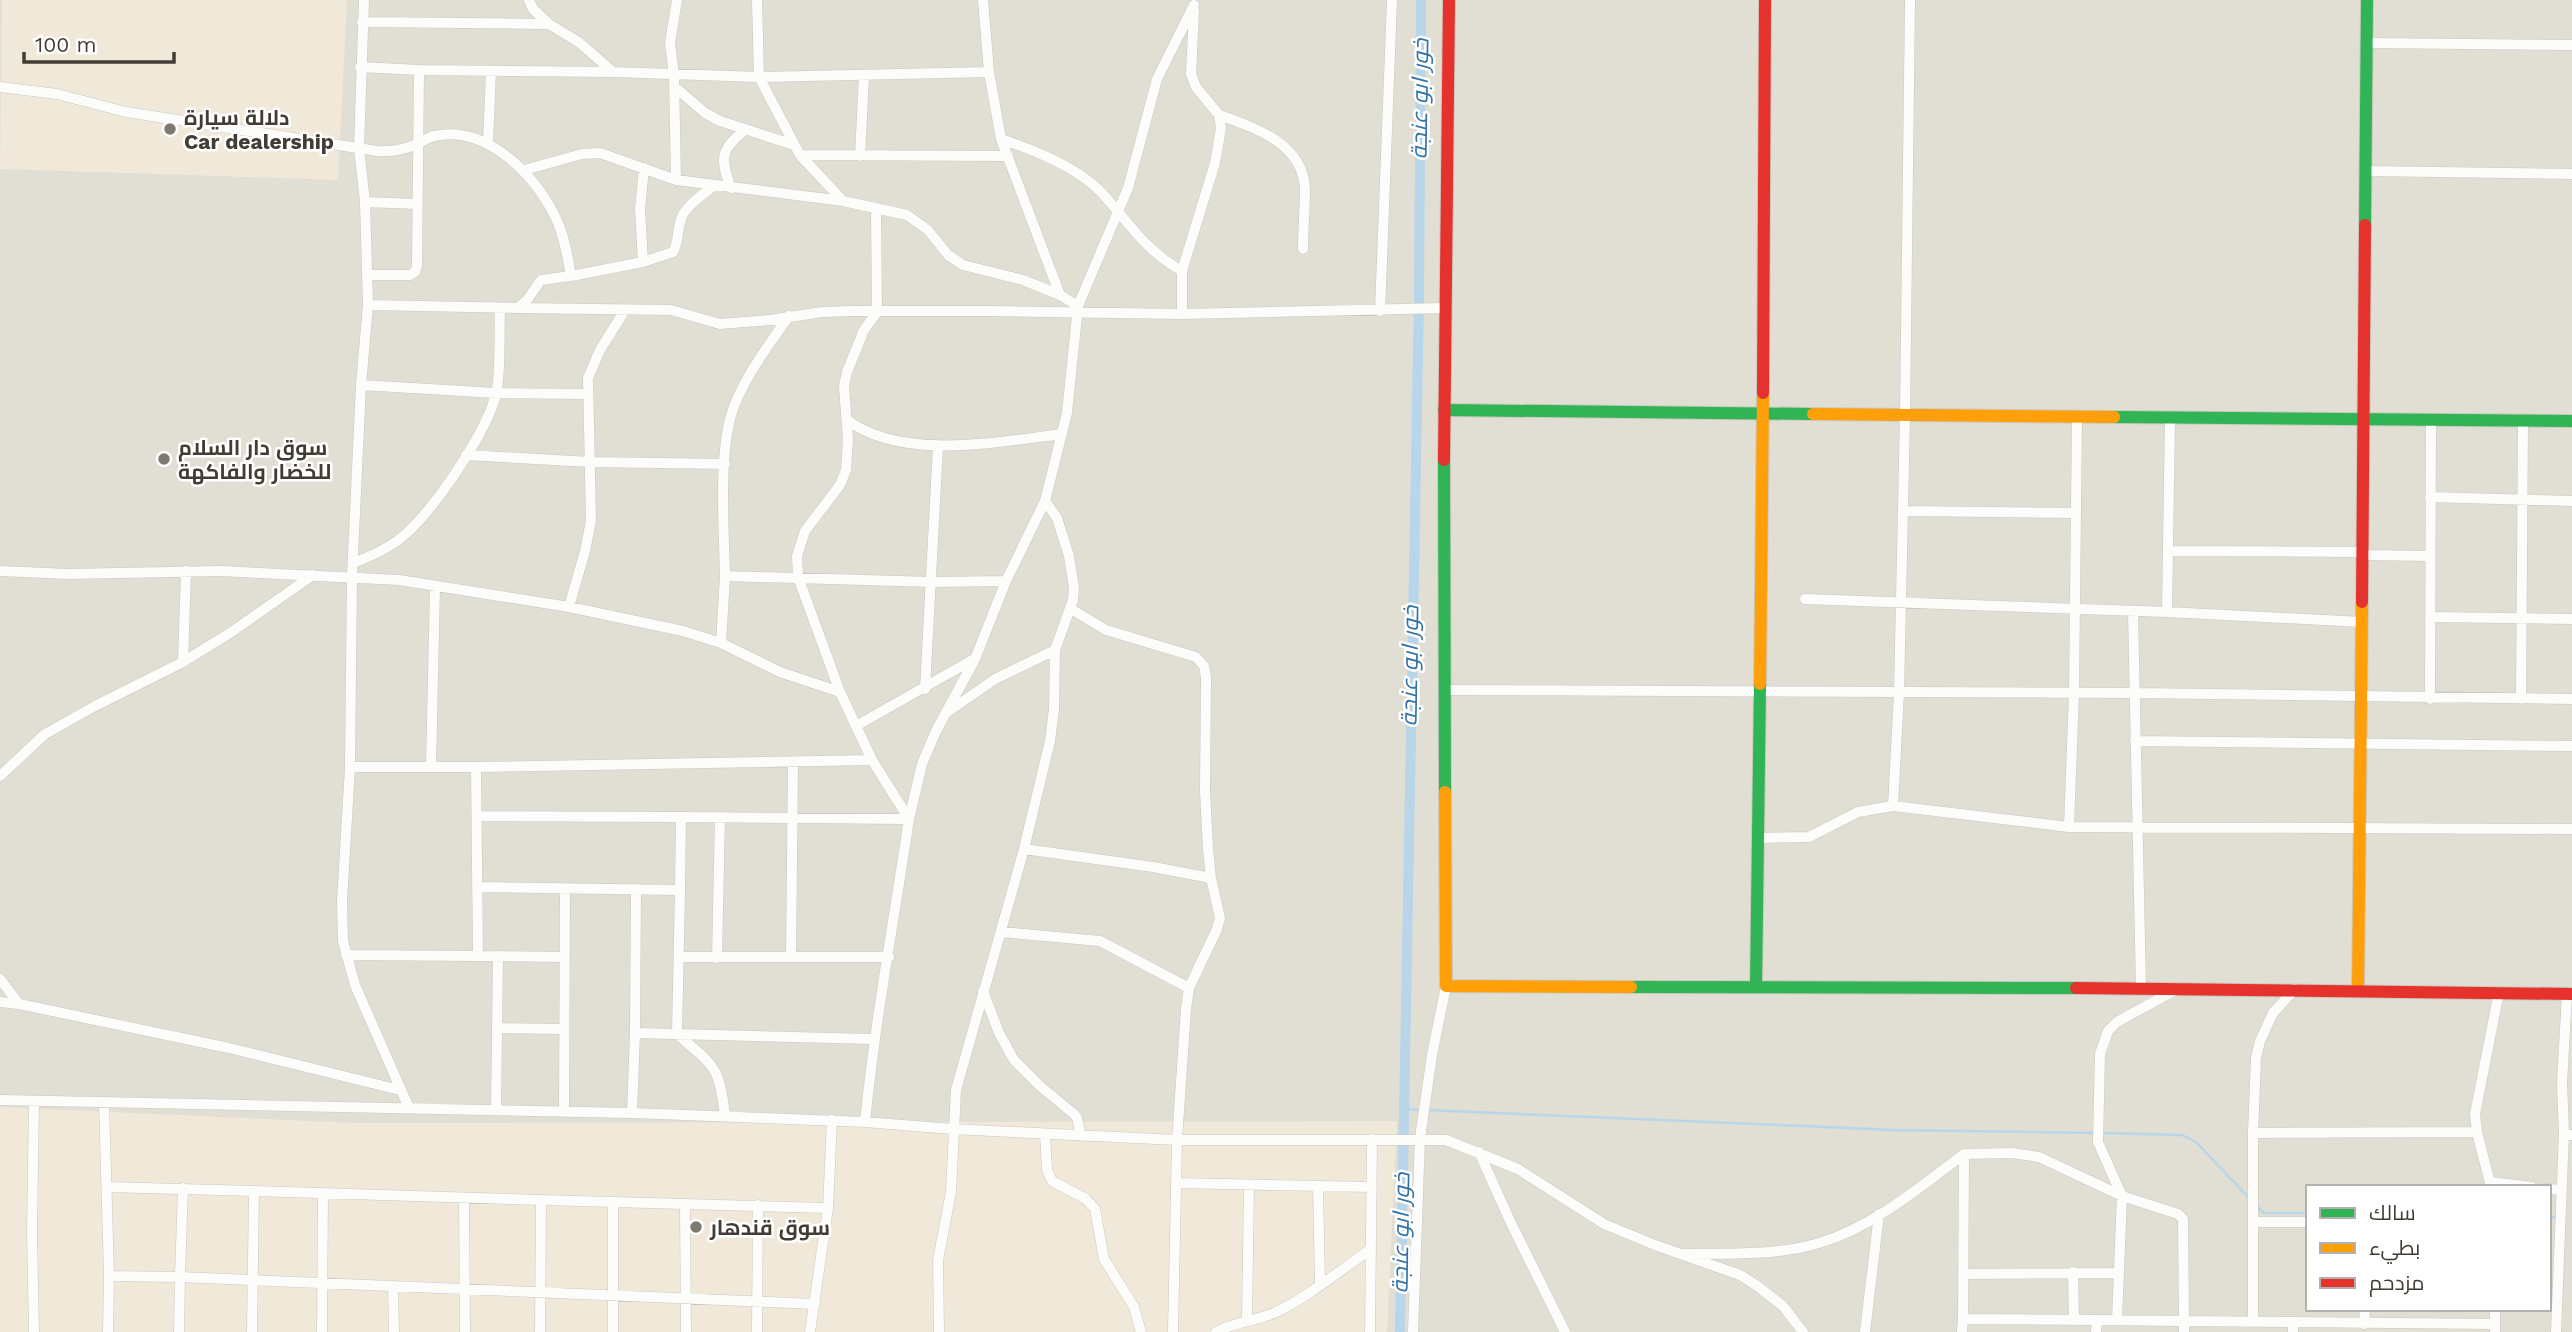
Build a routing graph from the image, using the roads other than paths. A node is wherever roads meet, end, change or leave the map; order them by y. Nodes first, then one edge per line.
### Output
1 (363, 0) edge
2 (529, 0) edge
3 (677, 0) edge
4 (757, 0) edge
5 (984, 0) edge
6 (1392, 0) edge
7 (1449, 0) edge
8 (1765, 0) edge
9 (1910, 0) edge
10 (2367, 0) edge
11 (1195, 3) edge
12 (362, 22) junction
13 (549, 24) junction
14 (2367, 43) junction
15 (2572, 45) edge
16 (360, 67) junction
17 (419, 70) junction
18 (491, 71) junction
19 (613, 72) junction
20 (989, 72) junction
21 (674, 75) junction
22 (864, 76) junction
23 (759, 77) junction
24 (0, 87) edge
25 (674, 87) junction
26 (1219, 115) junction
27 (745, 130) junction
28 (1001, 139) junction
29 (419, 143) junction
30 (488, 143) junction
31 (359, 148) junction
32 (797, 150) junction
33 (860, 156) junction
34 (1008, 156) junction
35 (645, 168) junction
36 (524, 170) junction
37 (2366, 171) junction
38 (2572, 174) edge
39 (676, 180) junction
40 (713, 186) junction
41 (731, 188) junction
42 (843, 201) junction
43 (365, 202) junction
44 (418, 204) junction
45 (876, 209) junction
46 (1117, 212) junction
47 (1303, 249) dead end
48 (643, 262) junction
49 (1182, 271) junction
50 (367, 275) junction
51 (571, 275) junction
52 (1060, 295) junction
53 (368, 304) junction
54 (500, 307) junction
55 (518, 308) junction
56 (1445, 308) junction
57 (625, 310) junction
58 (1077, 310) junction
59 (1380, 311) junction
60 (877, 312) junction
61 (1182, 314) junction
62 (789, 316) junction
63 (360, 385) junction
64 (496, 393) junction
65 (587, 394) junction
66 (1444, 410) junction
67 (1763, 413) junction
68 (1905, 415) junction
69 (2077, 416) junction
70 (2170, 418) junction
71 (847, 420) junction
72 (2364, 420) junction
73 (2431, 421) junction
74 (2523, 421) junction
75 (2572, 421) edge
76 (1062, 434) junction
77 (938, 446) junction
78 (466, 455) junction
79 (590, 462) junction
80 (725, 464) junction
81 (2430, 497) junction
82 (1045, 500) junction
83 (2523, 500) junction
84 (2572, 501) edge
85 (1903, 511) junction
86 (2075, 513) junction
87 (2169, 551) junction
88 (2362, 554) junction
89 (2430, 556) junction
90 (353, 563) junction
91 (0, 571) edge
92 (186, 571) junction
93 (313, 575) junction
94 (352, 576) junction
95 (725, 576) junction
96 (798, 577) junction
97 (1006, 581) junction
98 (932, 582) junction
99 (435, 586) junction
100 (1805, 599) dead end
101 (1901, 601) junction
102 (569, 607) junction
103 (1071, 609) junction
104 (2074, 609) junction
105 (2133, 611) junction
106 (2167, 612) junction
107 (2430, 617) junction
108 (2522, 618) junction
109 (2572, 619) edge
110 (2362, 622) junction
111 (721, 643) junction
112 (1055, 650) junction
113 (975, 659) junction
114 (183, 662) junction
115 (925, 689) junction
116 (1444, 690) junction
117 (840, 692) junction
118 (1760, 693) junction
119 (1899, 693) junction
120 (2074, 693) junction
121 (2135, 693) junction
122 (2361, 698) junction
123 (2430, 699) junction
124 (2521, 699) junction
125 (2572, 699) edge
126 (946, 713) junction
127 (856, 726) junction
128 (2135, 741) junction
129 (2361, 744) junction
130 (2572, 746) edge
131 (872, 760) junction
132 (793, 763) junction
133 (350, 767) junction
134 (431, 767) junction
135 (476, 767) junction
136 (0, 776) edge
137 (1893, 806) junction
138 (477, 816) junction
139 (681, 817) junction
140 (720, 817) junction
141 (792, 818) junction
142 (909, 819) junction
143 (2069, 827) junction
144 (2137, 827) junction
145 (2572, 829) edge
146 (2360, 830) junction
147 (1758, 838) junction
148 (1024, 849) junction
149 (1211, 878) junction
150 (477, 887) junction
151 (636, 889) junction
152 (565, 890) junction
153 (680, 890) junction
154 (1001, 933) junction
155 (346, 955) junction
156 (478, 956) junction
157 (498, 956) junction
158 (564, 957) junction
159 (679, 957) junction
160 (791, 957) junction
161 (888, 957) junction
162 (718, 958) junction
163 (0, 979) edge
164 (1446, 986) junction
165 (1756, 987) junction
166 (1189, 988) junction
167 (2141, 988) junction
168 (2180, 988) junction
169 (2295, 989) junction
170 (2358, 990) junction
171 (983, 991) junction
172 (2499, 992) junction
173 (2570, 994) edge
174 (0, 1002) edge
175 (19, 1003) junction
176 (497, 1028) junction
177 (564, 1029) junction
178 (635, 1033) junction
179 (677, 1034) junction
180 (873, 1039) junction
181 (400, 1090) junction
182 (0, 1100) edge
183 (34, 1101) junction
184 (104, 1102) junction
185 (409, 1108) junction
186 (2567, 1108) edge
187 (496, 1110) junction
188 (564, 1112) junction
189 (632, 1112) junction
190 (724, 1116) junction
191 (832, 1121) junction
192 (865, 1122) junction
193 (952, 1129) junction
194 (2477, 1132) junction
195 (2253, 1133) junction
196 (1045, 1134) junction
197 (2568, 1134) edge
198 (1081, 1136) junction
199 (1373, 1139) junction
200 (1416, 1139) junction
201 (1177, 1140) junction
202 (1479, 1152) junction
203 (1964, 1154) junction
204 (1176, 1183) junction
205 (1249, 1185) junction
206 (2491, 1185) edge
207 (1318, 1186) junction
208 (107, 1187) junction
209 (1372, 1187) junction
210 (183, 1188) junction
211 (2551, 1189) edge
212 (2561, 1190) junction
213 (254, 1191) junction
214 (323, 1193) junction
215 (2122, 1196) junction
216 (464, 1198) junction
217 (541, 1200) junction
218 (613, 1202) junction
219 (685, 1204) junction
220 (758, 1205) junction
221 (828, 1208) junction
222 (1880, 1214) junction
223 (2255, 1222) junction
224 (2306, 1222) edge
225 (1371, 1249) junction
226 (1678, 1254) junction
227 (2073, 1272) junction
228 (2117, 1273) junction
229 (1963, 1274) junction
230 (109, 1276) junction
231 (180, 1278) junction
232 (252, 1281) junction
233 (323, 1283) junction
234 (1320, 1283) junction
235 (393, 1286) junction
236 (465, 1289) junction
237 (540, 1291) junction
238 (613, 1294) junction
239 (686, 1298) junction
240 (758, 1301) junction
241 (815, 1304) junction
242 (2365, 1311) edge
243 (1963, 1319) junction
244 (2074, 1320) junction
245 (2097, 1320) junction
246 (2117, 1320) junction
247 (1247, 1321) junction
248 (2253, 1321) junction
249 (2364, 1324) junction
250 (2184, 1326) edge
251 (2224, 1327) edge
252 (2293, 1327) edge
253 (2495, 1328) edge
254 (34, 1332) edge
255 (108, 1332) edge
256 (179, 1332) edge
257 (252, 1332) edge
258 (322, 1332) edge
259 (394, 1332) edge
260 (466, 1332) edge
261 (540, 1332) edge
262 (613, 1332) edge
263 (686, 1332) edge
264 (757, 1332) edge
265 (810, 1332) edge
266 (939, 1332) edge
267 (1140, 1332) edge
268 (1173, 1332) edge
269 (1216, 1332) edge
270 (1370, 1332) edge
271 (1413, 1332) edge
272 (1565, 1332) edge
273 (1803, 1332) edge
274 (1865, 1332) edge
275 (1962, 1332) edge
276 (2096, 1332) edge
277 (2556, 1332) edge

1 - 12 street
2 - 13 street
3 - 21 street
4 - 23 street
5 - 20 street
6 - 59 street
7 - 56 street
8 - 67 street
9 - 68 street
10 - 14 street
11 - 26 street
11 - 46 street
12 - 13 street
12 - 16 street
13 - 19 street
14 - 15 street
14 - 37 street
16 - 17 street
16 - 31 street
17 - 18 street
17 - 29 street
18 - 19 street
18 - 30 street
19 - 21 street
20 - 22 street
20 - 28 street
21 - 23 street
21 - 25 street
22 - 23 street
22 - 33 street
23 - 32 street
24 - 31 street
25 - 27 street
25 - 39 street
26 - 47 street
26 - 49 street
27 - 32 street
27 - 41 street
28 - 34 street
28 - 46 street
29 - 30 street
29 - 31 street
29 - 44 street
30 - 36 street
31 - 43 street
32 - 33 street
32 - 42 street
33 - 34 street
34 - 52 street
35 - 36 street
35 - 39 street
35 - 48 street
36 - 51 street
37 - 38 street
37 - 72 street
39 - 40 street
40 - 41 street
40 - 48 street
41 - 42 street
42 - 45 street
43 - 44 street
43 - 50 street
44 - 50 street
45 - 52 street
45 - 60 street
46 - 49 street
46 - 58 street
48 - 51 street
49 - 61 street
50 - 53 street
51 - 55 street
52 - 58 street
53 - 54 street
53 - 63 street
54 - 55 street
54 - 64 street
55 - 57 street
56 - 59 street
56 - 66 street
57 - 62 street
57 - 65 street
58 - 60 street
58 - 61 street
58 - 76 street
59 - 61 street
60 - 62 street
60 - 71 street
62 - 80 street
63 - 64 street
63 - 90 street
64 - 65 street
64 - 78 street
65 - 79 street
66 - 67 street
66 - 116 street
67 - 68 street
67 - 118 street
68 - 69 street
68 - 85 street
69 - 70 street
69 - 86 street
70 - 72 street
70 - 87 street
71 - 77 street
71 - 96 street
72 - 73 street
72 - 88 street
73 - 74 street
73 - 81 street
74 - 75 street
74 - 83 street
76 - 77 street
76 - 82 street
77 - 98 street
78 - 79 street
78 - 90 street
79 - 80 street
79 - 102 street
80 - 95 street
81 - 83 street
81 - 89 street
82 - 97 street
82 - 103 street
83 - 84 street
83 - 108 street
85 - 86 street
85 - 101 street
86 - 104 street
87 - 88 street
87 - 106 street
88 - 89 street
88 - 110 street
89 - 107 street
90 - 94 street
91 - 92 street
92 - 93 street
92 - 114 street
93 - 94 street
93 - 114 street
94 - 99 street
94 - 133 street
95 - 96 street
95 - 111 street
96 - 98 street
96 - 117 street
97 - 98 street
97 - 113 street
98 - 115 street
99 - 102 street
99 - 134 street
100 - 101 street
101 - 104 street
101 - 119 street
102 - 111 street
103 - 112 street
103 - 149 street
104 - 105 street
104 - 120 street
105 - 106 street
105 - 121 street
106 - 110 street
107 - 108 street
107 - 123 street
108 - 109 street
108 - 124 street
110 - 122 street
111 - 117 street
112 - 126 street
112 - 148 street
113 - 115 street
113 - 126 street
114 - 136 street
115 - 127 street
116 - 118 street
116 - 164 street
117 - 127 street
118 - 119 street
118 - 147 street
119 - 120 street
119 - 137 street
120 - 121 street
120 - 143 street
121 - 122 street
121 - 128 street
122 - 123 street
122 - 129 street
123 - 124 street
124 - 125 street
126 - 142 street
127 - 131 street
128 - 129 street
128 - 144 street
129 - 130 street
129 - 146 street
131 - 132 street
131 - 142 street
132 - 135 street
132 - 141 street
133 - 134 street
133 - 155 street
134 - 135 street
135 - 138 street
137 - 143 street
137 - 147 street
138 - 139 street
138 - 150 street
139 - 140 street
139 - 153 street
140 - 141 street
140 - 162 street
141 - 142 street
141 - 160 street
142 - 161 street
143 - 144 street
144 - 146 street
144 - 167 street
145 - 146 street
146 - 170 street
147 - 165 street
148 - 149 street
148 - 154 street
149 - 166 street
150 - 152 street
150 - 156 street
151 - 152 street
151 - 153 street
151 - 178 street
152 - 158 street
153 - 159 street
154 - 166 street
154 - 171 street
155 - 156 street
155 - 181 street
156 - 157 street
157 - 158 street
157 - 176 street
158 - 177 street
159 - 162 street
159 - 179 street
160 - 161 street
160 - 162 street
161 - 180 street
163 - 175 street
164 - 165 street
164 - 200 street
165 - 167 street
166 - 201 street
167 - 168 street
168 - 169 street
168 - 215 street
169 - 170 street
169 - 195 street
170 - 172 street
171 - 193 street
171 - 198 street
172 - 173 street
172 - 194 street
173 - 186 street
174 - 175 street
175 - 181 street
176 - 177 street
176 - 187 street
177 - 188 street
178 - 179 street
178 - 189 street
179 - 180 street
179 - 190 street
180 - 192 street
181 - 185 street
182 - 183 street
183 - 184 street
183 - 254 street
184 - 185 street
184 - 208 street
185 - 187 street
186 - 197 street
187 - 188 street
188 - 189 street
189 - 190 street
190 - 191 street
191 - 192 street
191 - 221 street
192 - 193 street
193 - 196 street
193 - 266 street
194 - 195 street
194 - 206 street
195 - 223 street
196 - 198 street
196 - 267 street
197 - 212 street
198 - 201 street
199 - 200 street
199 - 201 street
199 - 209 street
200 - 202 street
200 - 271 street
201 - 204 street
202 - 226 street
202 - 272 street
203 - 215 street
203 - 222 street
203 - 229 street
204 - 205 street
204 - 268 street
205 - 207 street
205 - 247 street
207 - 209 street
207 - 234 street
208 - 210 street
208 - 230 street
209 - 225 street
210 - 213 street
210 - 231 street
211 - 212 street
212 - 277 street
213 - 214 street
213 - 232 street
214 - 216 street
214 - 233 street
215 - 228 street
215 - 250 street
216 - 217 street
216 - 236 street
217 - 218 street
217 - 237 street
218 - 219 street
218 - 238 street
219 - 220 street
219 - 239 street
220 - 221 street
220 - 240 street
221 - 241 street
222 - 226 street
222 - 274 street
223 - 224 street
223 - 248 street
225 - 234 street
225 - 270 street
226 - 273 street
227 - 228 street
227 - 229 street
227 - 244 street
228 - 246 street
229 - 243 street
230 - 231 street
230 - 255 street
231 - 232 street
231 - 256 street
232 - 233 street
232 - 257 street
233 - 235 street
233 - 258 street
234 - 247 street
235 - 236 street
235 - 259 street
236 - 237 street
236 - 260 street
237 - 238 street
237 - 261 street
238 - 239 street
238 - 262 street
239 - 240 street
239 - 263 street
240 - 241 street
240 - 264 street
241 - 265 street
242 - 249 street
243 - 244 street
243 - 275 street
244 - 245 street
245 - 246 street
245 - 276 street
246 - 250 street
247 - 269 street
248 - 251 street
248 - 252 street
249 - 252 street
249 - 253 street
250 - 251 street

